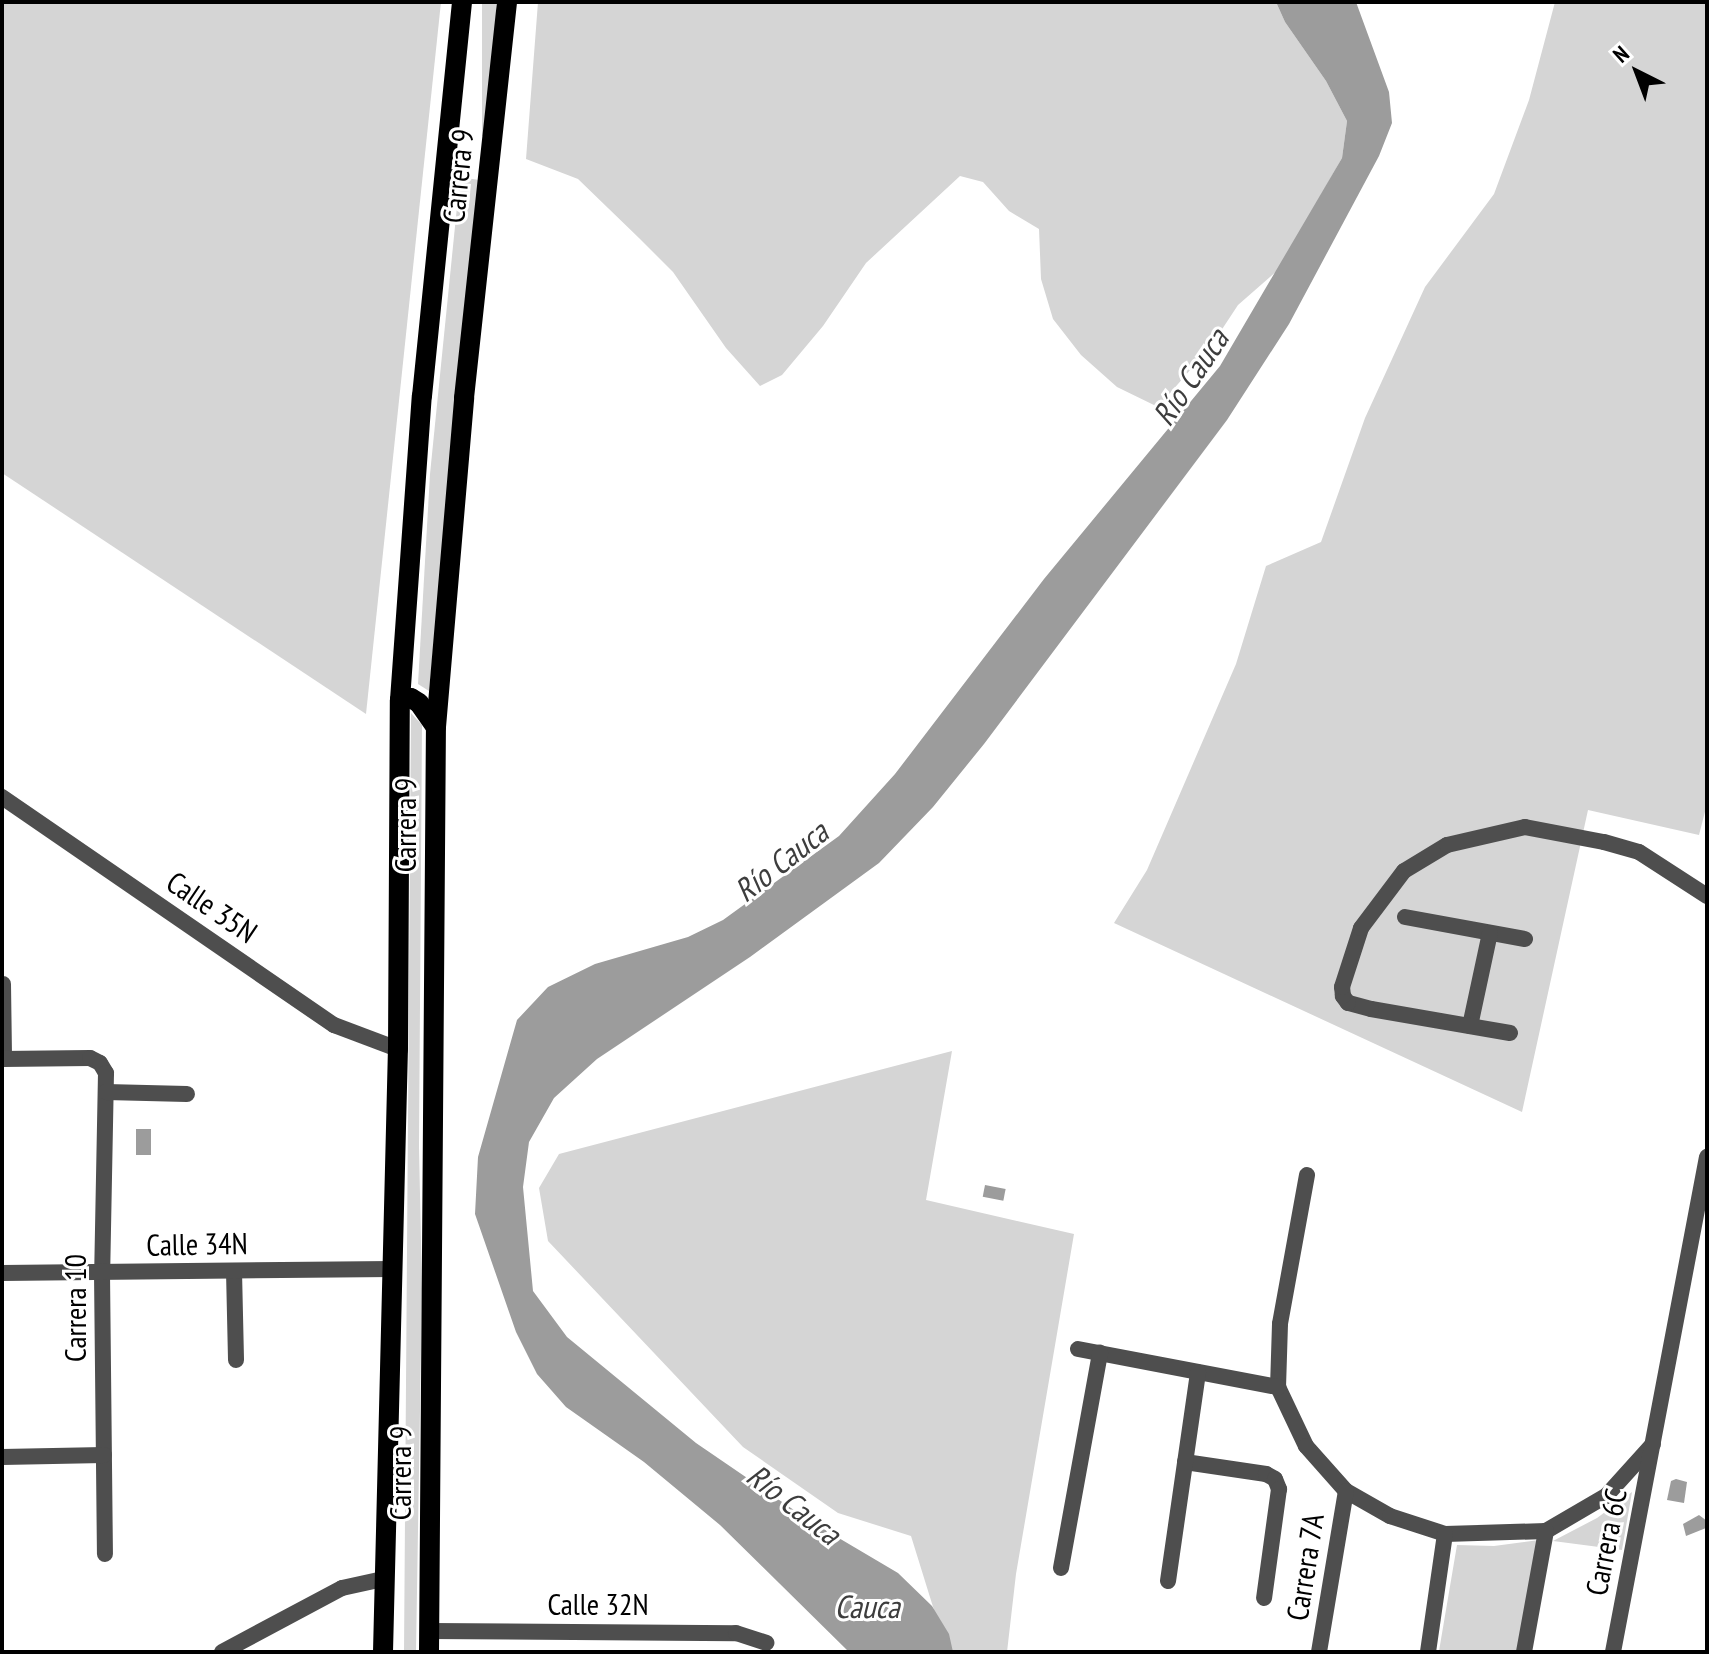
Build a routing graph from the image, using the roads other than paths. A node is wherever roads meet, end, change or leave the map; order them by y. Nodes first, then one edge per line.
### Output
1 (462, 2) edge
2 (507, 2) edge
3 (400, 700) junction
4 (436, 727) junction
5 (2, 797) edge
6 (1707, 896) edge
7 (1405, 917) dead end
8 (1490, 933) junction
9 (1525, 939) dead end
10 (3, 984) edge
11 (1470, 1026) junction
12 (1510, 1033) dead end
13 (398, 1049) junction
14 (3, 1059) edge
15 (106, 1092) junction
16 (187, 1094) dead end
17 (1707, 1157) edge
18 (1307, 1175) dead end
19 (1700, 1232) edge
20 (392, 1269) junction
21 (234, 1271) junction
22 (2, 1273) edge
23 (102, 1273) junction
24 (1078, 1349) dead end
25 (1100, 1353) junction
26 (236, 1360) dead end
27 (1198, 1372) junction
28 (1278, 1387) junction
29 (1653, 1444) junction
30 (104, 1455) junction
31 (2, 1457) edge
32 (1185, 1462) junction
33 (1346, 1491) junction
34 (1546, 1531) junction
35 (1445, 1534) junction
36 (105, 1554) dead end
37 (1061, 1568) dead end
38 (383, 1579) junction
39 (1168, 1581) dead end
40 (1264, 1598) dead end
41 (429, 1642) edge
42 (766, 1643) dead end
43 (222, 1652) edge
44 (383, 1652) edge
45 (1319, 1652) edge
46 (1428, 1652) edge
47 (1524, 1652) edge
48 (1613, 1652) edge

1 - 3 main road, Carrera 9
2 - 4 main road, Carrera 9
3 - 4 main road
3 - 13 main road, Carrera 9
4 - 41 main road, Carrera 9
5 - 13 street, Calle 35N
6 - 11 street
7 - 8 street
8 - 9 street
8 - 11 street
10 - 14 street
11 - 12 street
13 - 20 main road, Carrera 9
14 - 15 street, Carrera 10
15 - 16 street
15 - 23 street, Carrera 10
17 - 19 street, Carrera 6C
18 - 28 street
19 - 29 street, Carrera 6C
20 - 21 street, Calle 34N
20 - 38 main road, Carrera 9
21 - 23 street, Calle 34N
21 - 26 street
22 - 23 street, Calle 34N
23 - 30 street, Carrera 10
24 - 25 street
25 - 27 street
25 - 37 street
27 - 28 street
27 - 32 street
28 - 33 street
29 - 34 street
29 - 48 street, Carrera 6C
30 - 31 street
30 - 36 street, Carrera 10
32 - 39 street
32 - 40 street
33 - 35 street
33 - 45 street, Carrera 7A
34 - 35 street
34 - 47 street
35 - 46 street
38 - 43 street
38 - 44 main road, Carrera 9
41 - 42 street, Calle 32N

